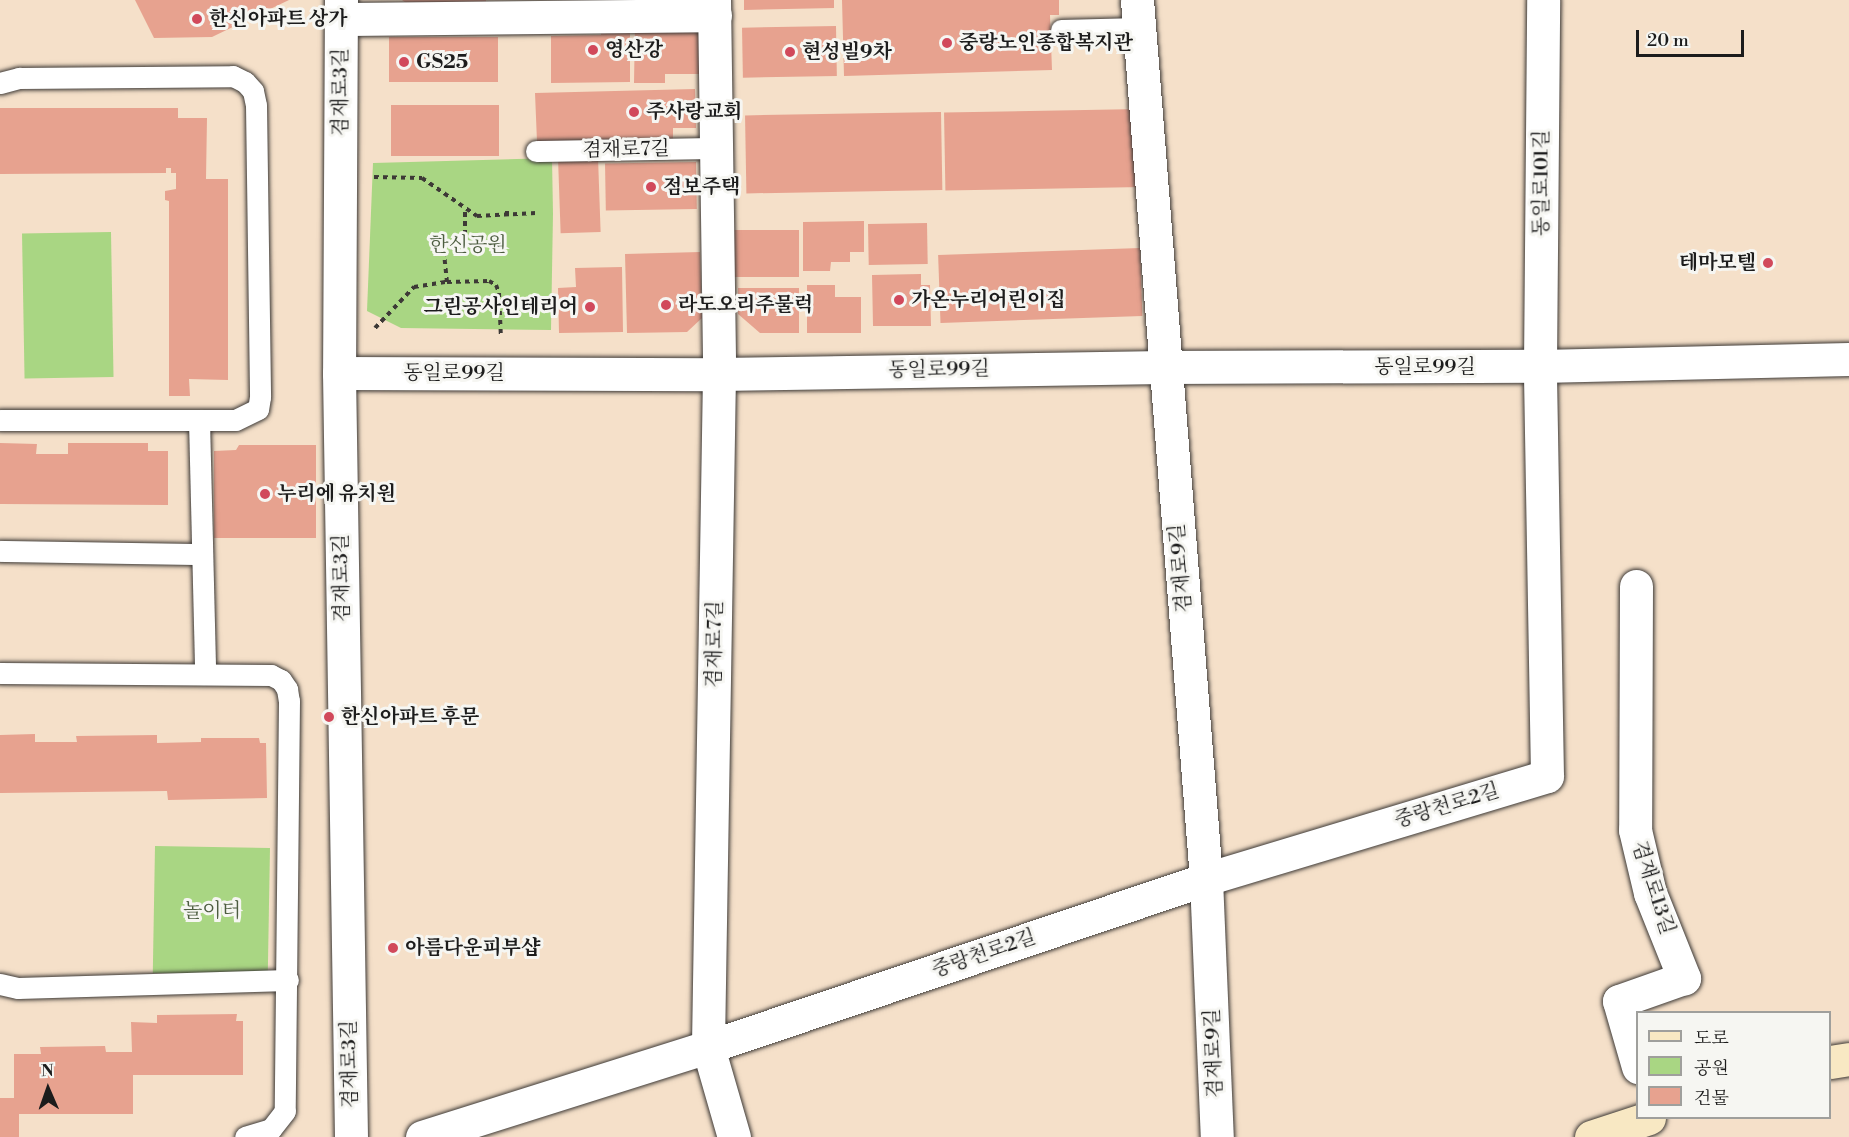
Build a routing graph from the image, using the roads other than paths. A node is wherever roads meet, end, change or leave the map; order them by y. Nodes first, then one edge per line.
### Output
1 (1543, 0) edge
2 (715, 8) edge
3 (341, 9) edge
4 (1138, 14) edge
5 (1061, 30) dead end
6 (0, 83) edge
7 (716, 148) junction
8 (536, 151) dead end
9 (1849, 359) edge
10 (1540, 366) junction
11 (1164, 367) junction
12 (339, 373) junction
13 (718, 374) junction
14 (0, 420) edge
15 (199, 420) junction
16 (0, 551) edge
17 (200, 554) junction
18 (1636, 586) dead end
19 (0, 673) edge
20 (205, 674) junction
21 (1206, 879) junction
22 (288, 980) junction
23 (0, 984) edge
24 (708, 1047) junction
25 (1849, 1059) edge
26 (1636, 1060) edge
27 (1831, 1062) edge
28 (1646, 1119) edge
29 (244, 1137) edge
30 (351, 1137) edge
31 (422, 1137) edge
32 (734, 1137) edge
33 (1217, 1137) edge
34 (1591, 1137) edge

1 - 10 street, 동일로101길
2 - 3 street, 겸재로3길
2 - 7 street, 겸재로7길
3 - 12 street, 겸재로3길
4 - 5 lane
4 - 11 street, 겸재로9길
6 - 15 lane
7 - 8 lane, 겸재로7길
7 - 13 street, 겸재로7길
9 - 10 street, 동일로99길
10 - 11 street, 동일로99길
10 - 21 street, 중랑천로2길
11 - 13 street, 동일로99길
11 - 21 street, 겸재로9길
12 - 13 street, 동일로99길
12 - 30 street, 겸재로3길
13 - 24 street, 겸재로7길
14 - 15 lane
15 - 17 lane
16 - 17 lane
17 - 20 lane
18 - 26 street, 겸재로13길
19 - 20 lane
20 - 22 lane
21 - 24 street, 중랑천로2길
21 - 33 street, 겸재로9길
22 - 23 lane
22 - 29 lane
24 - 31 street, 중랑천로2길
24 - 32 street, 겸재로7길
25 - 27 main road
28 - 34 main road

